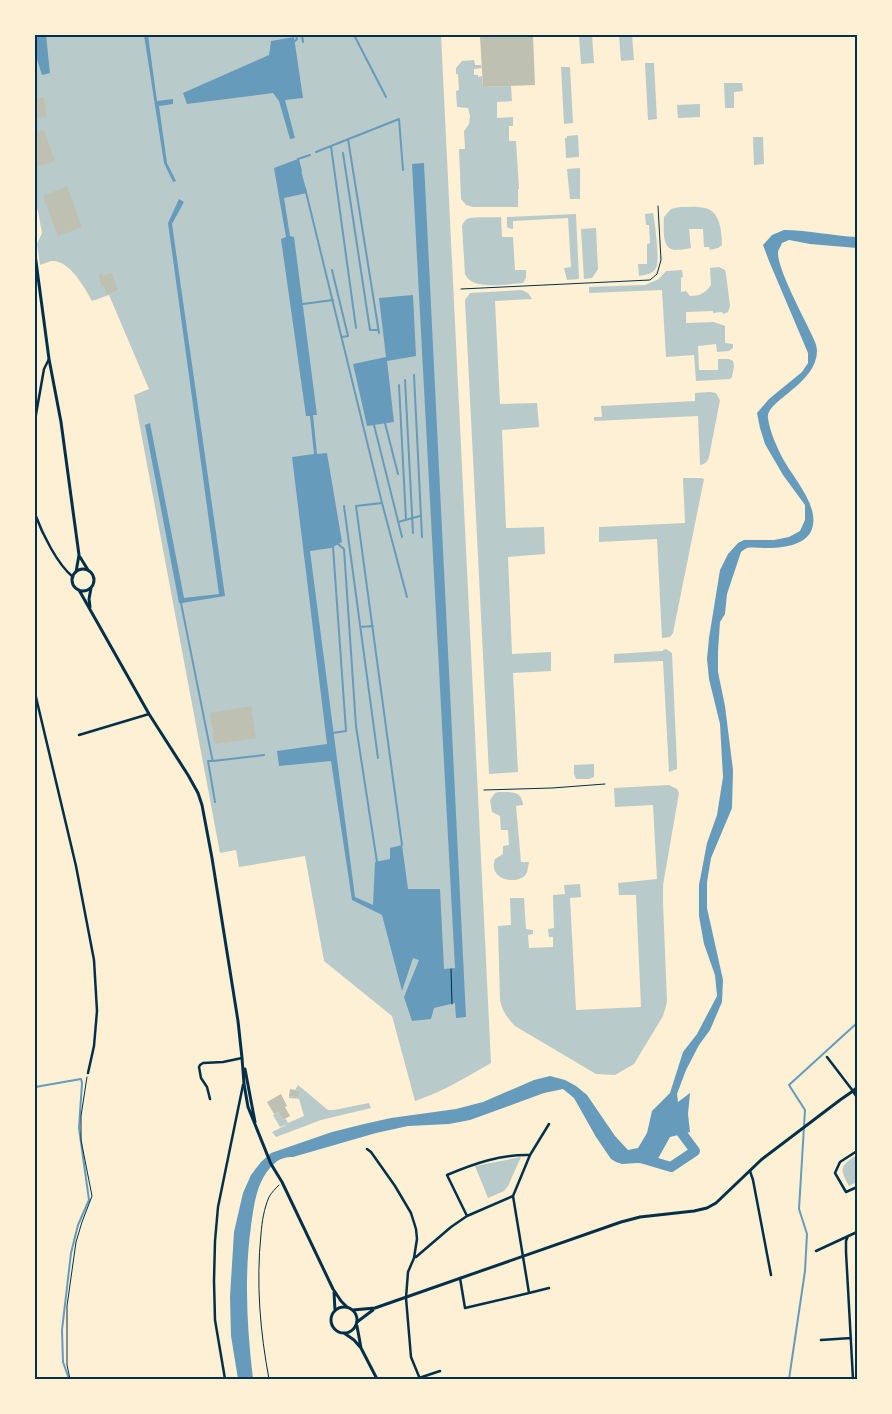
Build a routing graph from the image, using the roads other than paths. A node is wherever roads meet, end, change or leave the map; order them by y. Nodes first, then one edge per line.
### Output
1 (658, 206) dead end
2 (35, 254) edge
3 (461, 289) dead end
4 (49, 359) junction
5 (35, 420) edge
6 (35, 514) edge
7 (78, 555) junction
8 (89, 571) junction
9 (76, 572) junction
10 (73, 577) junction
11 (91, 587) junction
12 (79, 590) junction
13 (90, 610) junction
14 (35, 693) edge
15 (150, 714) junction
16 (79, 735) dead end
17 (605, 784) dead end
18 (484, 790) dead end
19 (827, 1057) dead end
20 (243, 1060) junction
21 (88, 1073) road end
22 (244, 1084) junction
23 (857, 1088) edge
24 (853, 1090) junction
25 (210, 1098) dead end
26 (857, 1098) edge
27 (249, 1105) junction
28 (239, 1108) junction
29 (549, 1124) dead end
30 (367, 1149) dead end
31 (857, 1151) edge
32 (530, 1155) junction
33 (750, 1171) junction
34 (857, 1187) edge
35 (513, 1196) junction
36 (467, 1216) junction
37 (857, 1232) edge
38 (848, 1236) junction
39 (816, 1251) dead end
40 (524, 1256) junction
41 (414, 1258) junction
42 (771, 1275) dead end
43 (460, 1278) junction
44 (549, 1288) dead end
45 (333, 1289) junction
46 (529, 1293) junction
47 (406, 1298) junction
48 (347, 1307) junction
49 (375, 1308) junction
50 (353, 1310) junction
51 (335, 1311) junction
52 (357, 1323) junction
53 (344, 1333) junction
54 (851, 1338) junction
55 (821, 1340) dead end
56 (362, 1348) junction
57 (440, 1371) dead end
58 (419, 1378) edge
59 (225, 1379) edge
60 (377, 1379) edge
61 (853, 1379) edge

1 - 3 lane
2 - 4 main road
4 - 5 street
4 - 7 main road
6 - 10 street
7 - 8 main road
7 - 9 main road
8 - 9 main road
8 - 11 main road
9 - 10 main road
10 - 12 main road
11 - 12 main road
11 - 13 main road
12 - 13 main road
13 - 15 main road
14 - 21 street
15 - 16 street
15 - 20 main road
17 - 18 lane
19 - 24 street
20 - 22 main road
20 - 25 street
20 - 27 main road
22 - 27 main road
22 - 28 street
23 - 24 street
24 - 26 main road
24 - 33 main road
27 - 28 street
27 - 45 main road
28 - 59 street
29 - 32 street
30 - 41 street
31 - 34 street
32 - 35 street
32 - 36 street
33 - 40 main road
33 - 42 street
35 - 36 street
35 - 40 street
36 - 41 street
37 - 38 street
38 - 39 street
38 - 54 street
40 - 43 main road
40 - 46 street
41 - 47 street
43 - 46 street
43 - 47 main road
44 - 46 street
45 - 48 main road
45 - 51 main road
47 - 49 main road
47 - 58 street
48 - 50 main road
48 - 51 main road
49 - 50 main road
49 - 52 main road
50 - 52 main road
51 - 53 main road
52 - 53 main road
52 - 56 main road
53 - 56 main road
54 - 55 street
54 - 61 street
56 - 60 main road
57 - 58 street

